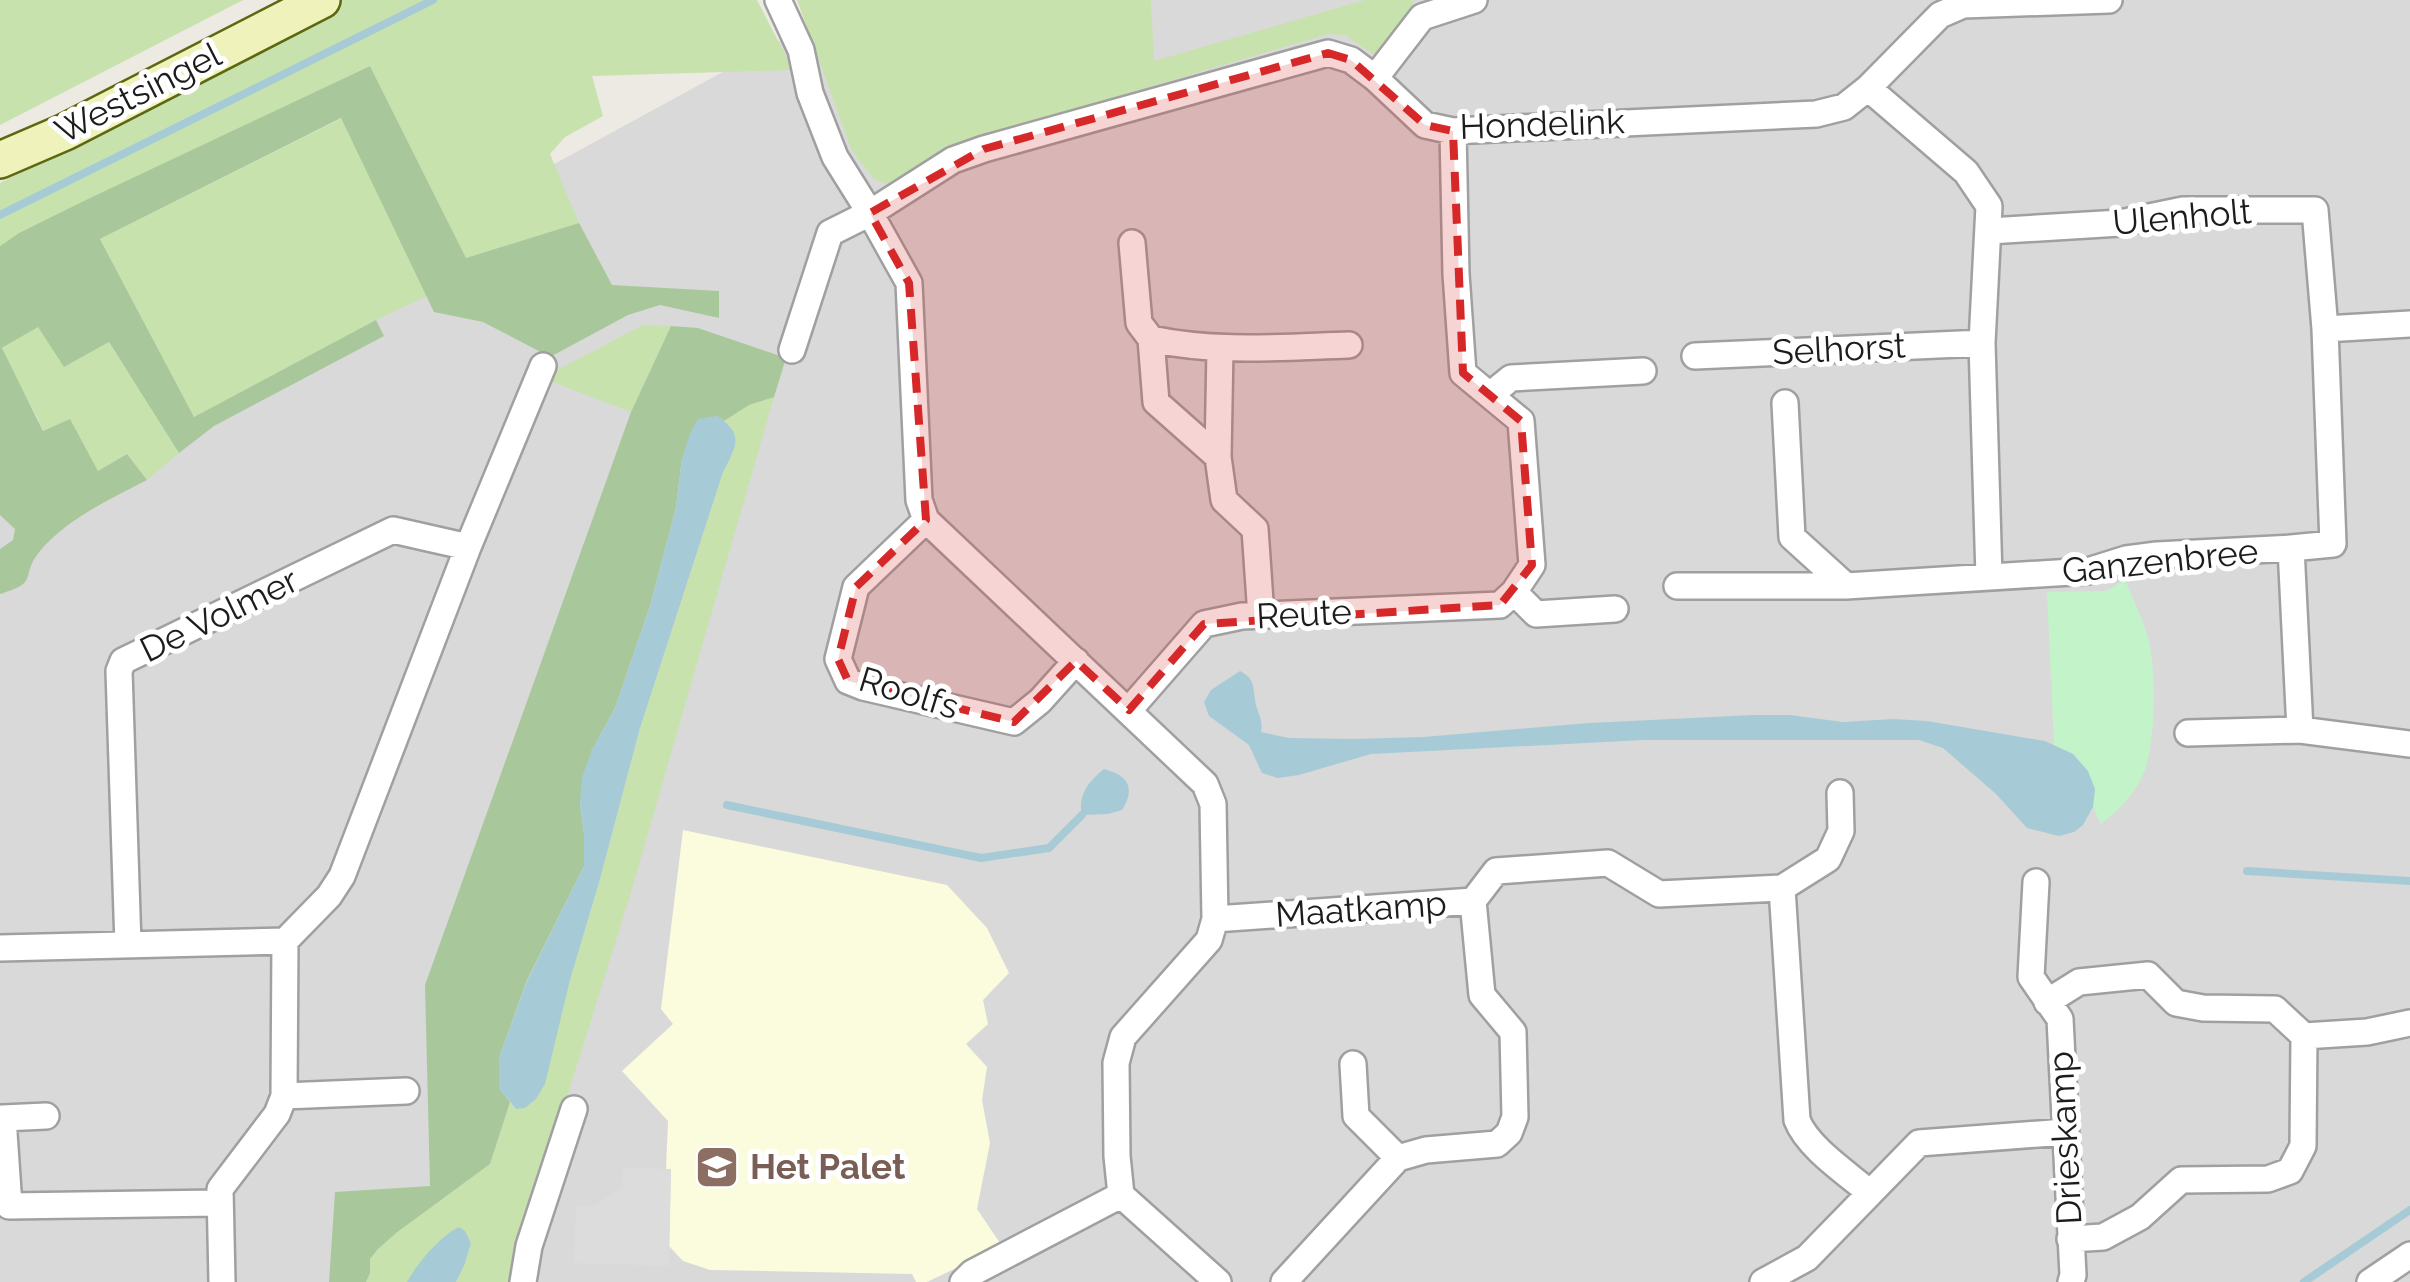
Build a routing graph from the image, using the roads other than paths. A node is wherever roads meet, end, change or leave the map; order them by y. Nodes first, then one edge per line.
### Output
1 (307, 0) edge
2 (322, 0) edge
3 (778, 0) edge
4 (1474, 0) edge
5 (2109, 0) edge
6 (274, 24) junction
7 (1375, 78) junction
8 (1868, 88) junction
9 (1453, 130) junction
10 (0, 160) edge
11 (870, 212) junction
12 (1989, 230) junction
13 (1132, 242) dead end
14 (2410, 324) edge
15 (2325, 329) junction
16 (1150, 339) junction
17 (1982, 343) junction
18 (1349, 345) dead end
19 (1220, 348) junction
20 (792, 350) dead end
21 (1695, 356) dead end
22 (543, 366) dead end
23 (1643, 372) dead end
24 (1490, 394) junction
25 (1785, 403) dead end
26 (1218, 457) junction
27 (926, 520) junction
28 (468, 547) junction
29 (2291, 548) junction
30 (1989, 577) junction
31 (1677, 586) dead end
32 (1846, 586) junction
33 (1514, 592) junction
34 (1615, 609) dead end
35 (1260, 616) junction
36 (1076, 661) junction
37 (1129, 710) junction
38 (2300, 730) junction
39 (2188, 733) dead end
40 (2410, 744) edge
41 (1840, 793) dead end
42 (2036, 882) dead end
43 (1782, 888) junction
44 (1473, 901) junction
45 (1215, 918) junction
46 (285, 941) junction
47 (128, 945) junction
48 (0, 948) edge
49 (2047, 1002) junction
50 (2410, 1023) edge
51 (2304, 1036) junction
52 (1353, 1064) dead end
53 (406, 1091) dead end
54 (284, 1096) junction
55 (574, 1109) dead end
56 (46, 1116) dead end
57 (2, 1118) edge
58 (2065, 1132) junction
59 (1398, 1158) junction
60 (1870, 1193) junction
61 (1121, 1194) junction
62 (219, 1202) junction
63 (2070, 1239) junction
64 (2410, 1255) edge
65 (222, 1282) edge
66 (524, 1282) edge
67 (963, 1282) edge
68 (1218, 1282) edge
69 (1284, 1282) edge
70 (1763, 1282) edge
71 (2072, 1282) edge
72 (2370, 1282) edge

1 - 6 main road, Westsingel
2 - 6 main road, Westsingel
3 - 11 street
4 - 7 street
5 - 8 street, Hondelink
6 - 10 main road, Westsingel
7 - 9 street, Hondelink
7 - 11 street, Hondelink
8 - 9 street, Hondelink
8 - 12 street
9 - 24 street
11 - 20 street, Hondelink
11 - 27 street
12 - 15 street, Ulenholt
12 - 17 street
13 - 16 street
14 - 15 street
15 - 29 street, Ulenholt
16 - 19 street
16 - 26 street
17 - 21 street, Selhorst
17 - 30 street
18 - 19 street
19 - 26 street
22 - 28 street
23 - 24 street
24 - 33 street
25 - 32 street
26 - 35 street
27 - 36 street
27 - 36 street, Roolfs
28 - 46 street
28 - 47 street, De Volmer
29 - 30 street, Ganzenbree
29 - 38 street, Ganzenbree
30 - 32 street, Ganzenbree
31 - 32 street, Ganzenbree
33 - 34 street
33 - 35 street, Reute
35 - 37 street, Reute
36 - 37 street
37 - 45 street
38 - 39 street
38 - 40 street
41 - 43 street, Maatkamp
42 - 49 street, Drieskamp
43 - 44 street, Maatkamp
43 - 60 street
44 - 45 street, Maatkamp
44 - 59 street
45 - 61 street
46 - 47 street
46 - 54 street
47 - 48 street
49 - 51 street
49 - 58 street, Drieskamp
50 - 51 street
51 - 63 street
52 - 59 street
53 - 54 street
54 - 62 street
55 - 66 street
56 - 57 street
57 - 62 street
58 - 60 street
58 - 63 street, Drieskamp
59 - 69 street
60 - 70 street
61 - 67 street
61 - 68 street
62 - 65 street
63 - 71 street, Drieskamp
64 - 72 street

